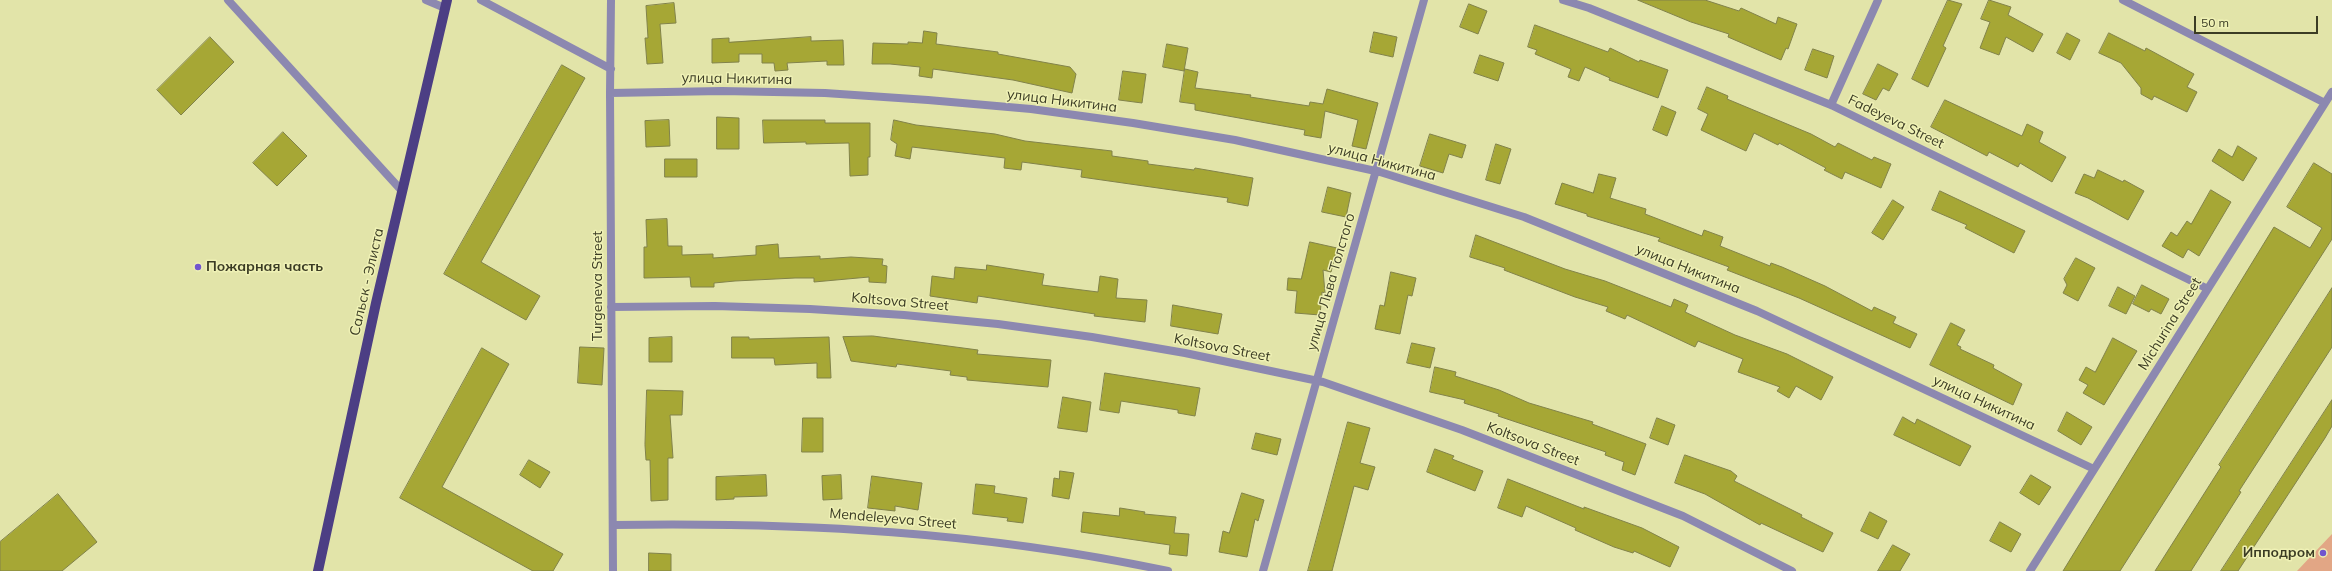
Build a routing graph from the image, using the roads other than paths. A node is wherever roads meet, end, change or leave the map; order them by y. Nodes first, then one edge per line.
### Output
1 (228, 0) edge
2 (426, 0) edge
3 (481, 0) edge
4 (611, 0) edge
5 (1424, 0) edge
6 (1563, 0) edge
7 (1878, 0) edge
8 (2123, 0) edge
9 (446, 4) edge
10 (612, 69) junction
11 (2332, 92) edge
12 (610, 93) junction
13 (2325, 103) junction
14 (1831, 106) junction
15 (1376, 171) junction
16 (402, 191) junction
17 (2208, 289) junction
18 (611, 307) junction
19 (1317, 380) junction
20 (2094, 469) junction
21 (613, 525) junction
22 (318, 571) edge
23 (613, 571) edge
24 (1168, 571) edge
25 (1263, 571) edge
26 (1792, 571) edge
27 (2030, 571) edge

1 - 16 street
2 - 9 street
3 - 10 street
4 - 10 street, Turgeneva Street
5 - 15 street, улица Льва Толстого
6 - 14 street, Fadeyeva Street
7 - 14 street
8 - 13 street
9 - 16 main road, Сальск - Элиста
10 - 12 street, Turgeneva Street
11 - 13 street, Michurina Street
12 - 15 street, улица Никитина
12 - 18 street, Turgeneva Street
13 - 17 street, Michurina Street
14 - 17 street, Fadeyeva Street
15 - 19 street, улица Льва Толстого
15 - 20 street, улица Никитина
16 - 22 main road, Сальск - Элиста
17 - 20 street, Michurina Street
18 - 19 street, Koltsova Street
18 - 21 street, Turgeneva Street
19 - 25 street, улица Льва Толстого
19 - 26 street, Koltsova Street
20 - 27 street, Michurina Street
21 - 23 street, Turgeneva Street
21 - 24 street, Mendeleyeva Street

